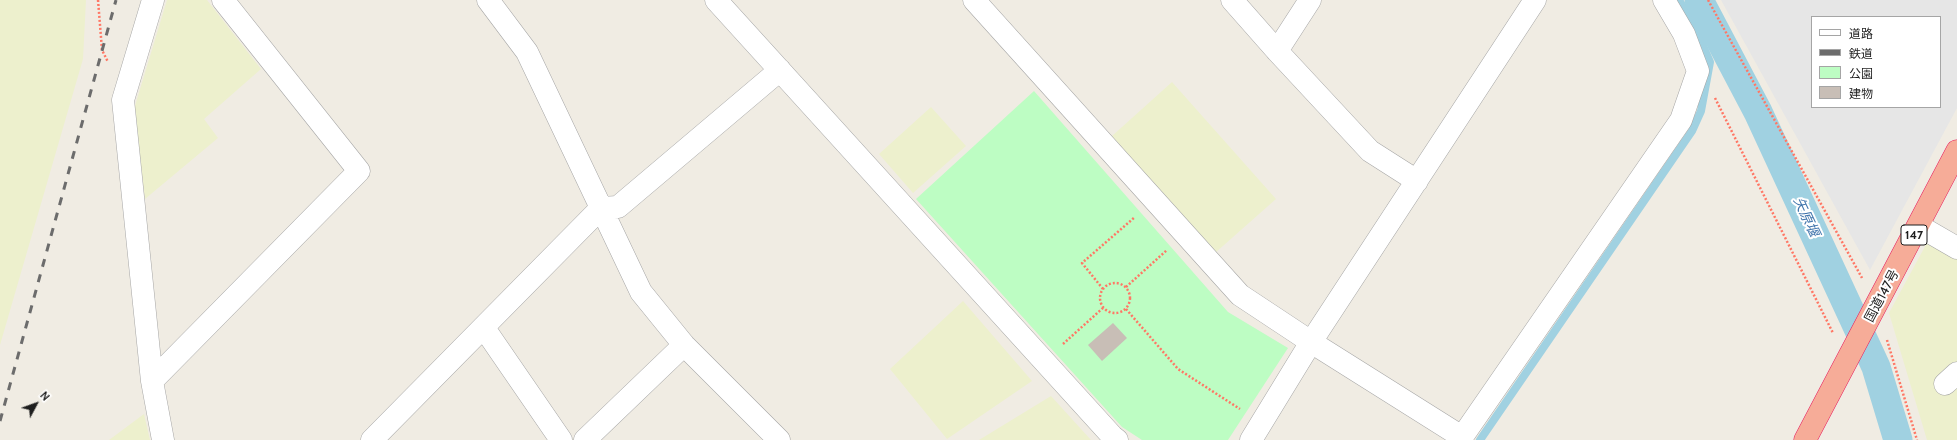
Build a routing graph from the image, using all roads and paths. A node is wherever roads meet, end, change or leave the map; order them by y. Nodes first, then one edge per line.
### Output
1 (98, 0) edge
2 (153, 0) edge
3 (223, 0) edge
4 (488, 0) edge
5 (716, 0) edge
6 (974, 0) edge
7 (1232, 0) edge
8 (1310, 0) edge
9 (1535, 0) edge
10 (1664, 0) edge
11 (1708, 0) edge
12 (1277, 51) junction
13 (108, 64) dead end
14 (780, 70) junction
15 (1698, 71) junction
16 (1957, 151) edge
17 (1417, 181) junction
18 (1154, 200) junction
19 (601, 208) junction
20 (1136, 216) junction
21 (1141, 222) dead end
22 (1919, 226) junction
23 (1162, 245) dead end
24 (1957, 248) edge
25 (1126, 287) junction
26 (1103, 289) junction
27 (1104, 307) junction
28 (1126, 309) junction
29 (1872, 314) junction
30 (484, 328) junction
31 (1311, 342) junction
32 (1062, 344) dead end
33 (684, 345) junction
34 (1850, 355) junction
35 (152, 381) junction
36 (1243, 411) dead end
37 (1461, 439) edge
38 (163, 440) edge
39 (372, 440) edge
40 (561, 440) edge
41 (585, 440) edge
42 (779, 440) edge
43 (1117, 440) edge
44 (1251, 440) edge
45 (1805, 440) edge
46 (1917, 440) edge

1 - 13 path
2 - 35 street
3 - 35 street
4 - 19 street
5 - 14 street
6 - 18 street
7 - 12 street
8 - 12 street
9 - 17 street
10 - 15 street
11 - 29 path
12 - 17 street
14 - 19 street
14 - 43 street
15 - 34 path
15 - 37 street
16 - 22 highway, 国道147号 / 147
17 - 31 street
18 - 20 path
18 - 31 street
19 - 30 street
19 - 33 street
20 - 21 path
20 - 26 path
22 - 24 street
22 - 29 highway, 国道147号 / 147
23 - 25 path
25 - 26 path
25 - 28 path
26 - 27 path
27 - 28 path
27 - 32 path
28 - 36 path
29 - 34 highway, 国道147号 / 147
29 - 46 path
30 - 39 street
30 - 40 street
31 - 37 street
31 - 44 street
33 - 41 street
33 - 42 street
34 - 45 highway, 国道147号 / 147
35 - 38 street

